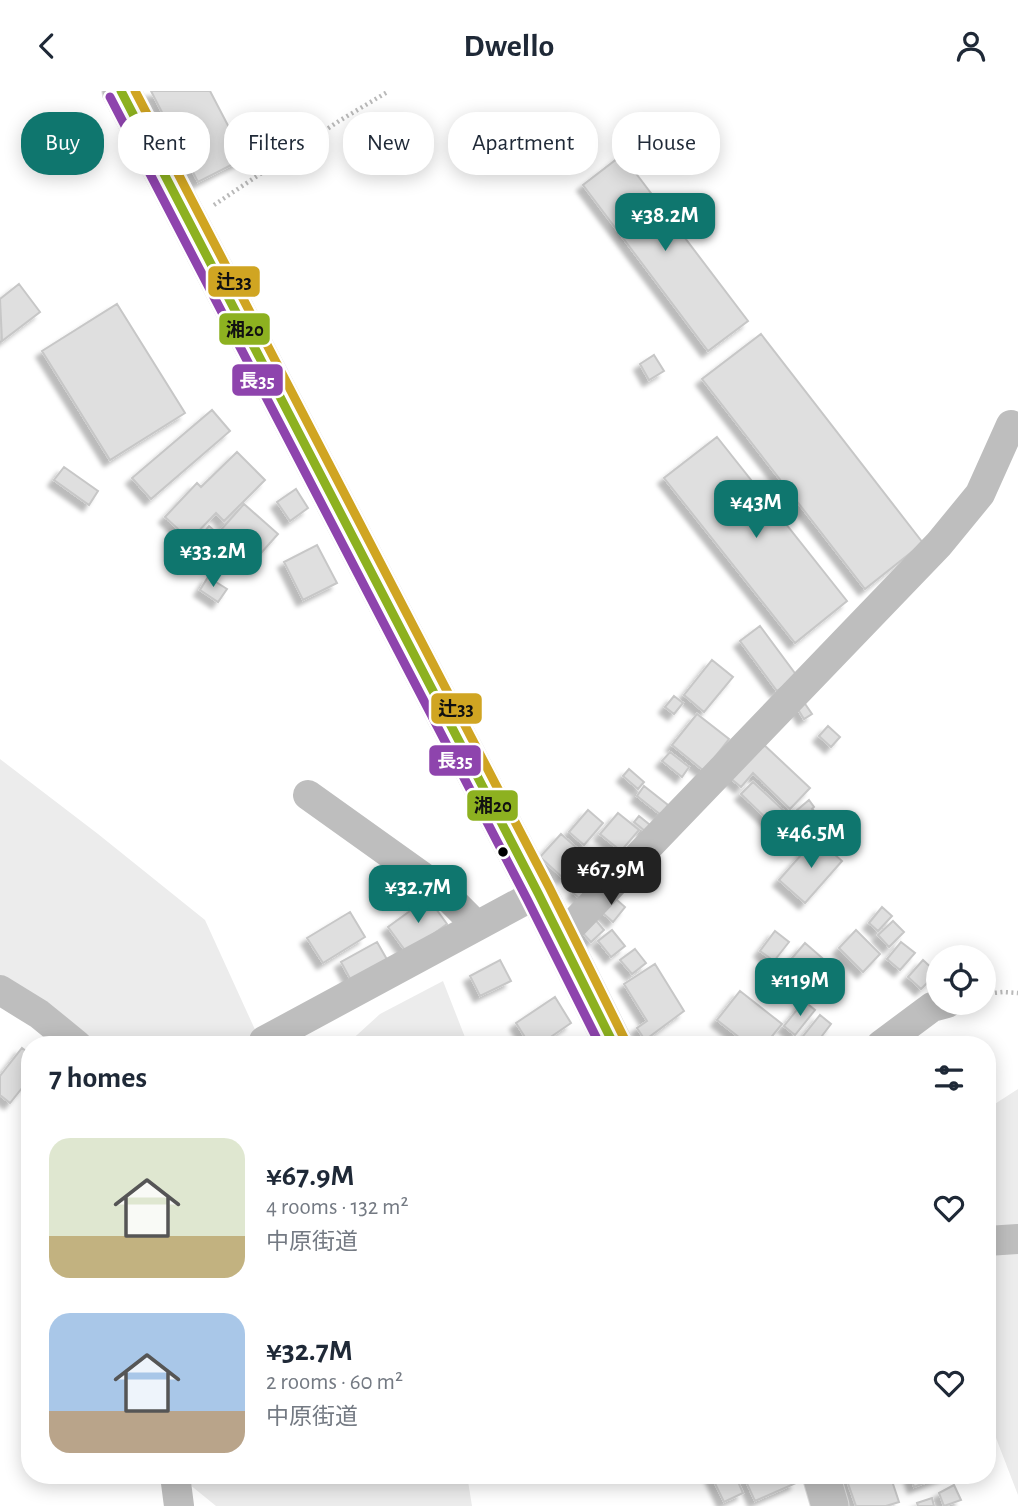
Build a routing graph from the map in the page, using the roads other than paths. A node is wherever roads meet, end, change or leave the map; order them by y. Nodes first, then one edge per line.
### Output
1 (121, 91) edge
2 (1011, 425) dead end
3 (308, 795) dead end
4 (538, 893) junction
5 (477, 926) junction
6 (560, 938) junction
7 (0, 990) edge
8 (926, 1011) edge
9 (67, 1036) edge
10 (273, 1036) edge
11 (609, 1036) edge
12 (893, 1036) edge
13 (1018, 1239) edge
14 (996, 1240) edge
15 (176, 1484) edge
16 (824, 1484) edge
17 (179, 1506) edge
18 (830, 1506) edge

1 - 4 main road
2 - 6 street
3 - 5 street
4 - 5 street
4 - 6 main road
5 - 10 street
6 - 11 main road
7 - 9 street
8 - 12 street
13 - 14 street
15 - 17 street
16 - 18 main road

